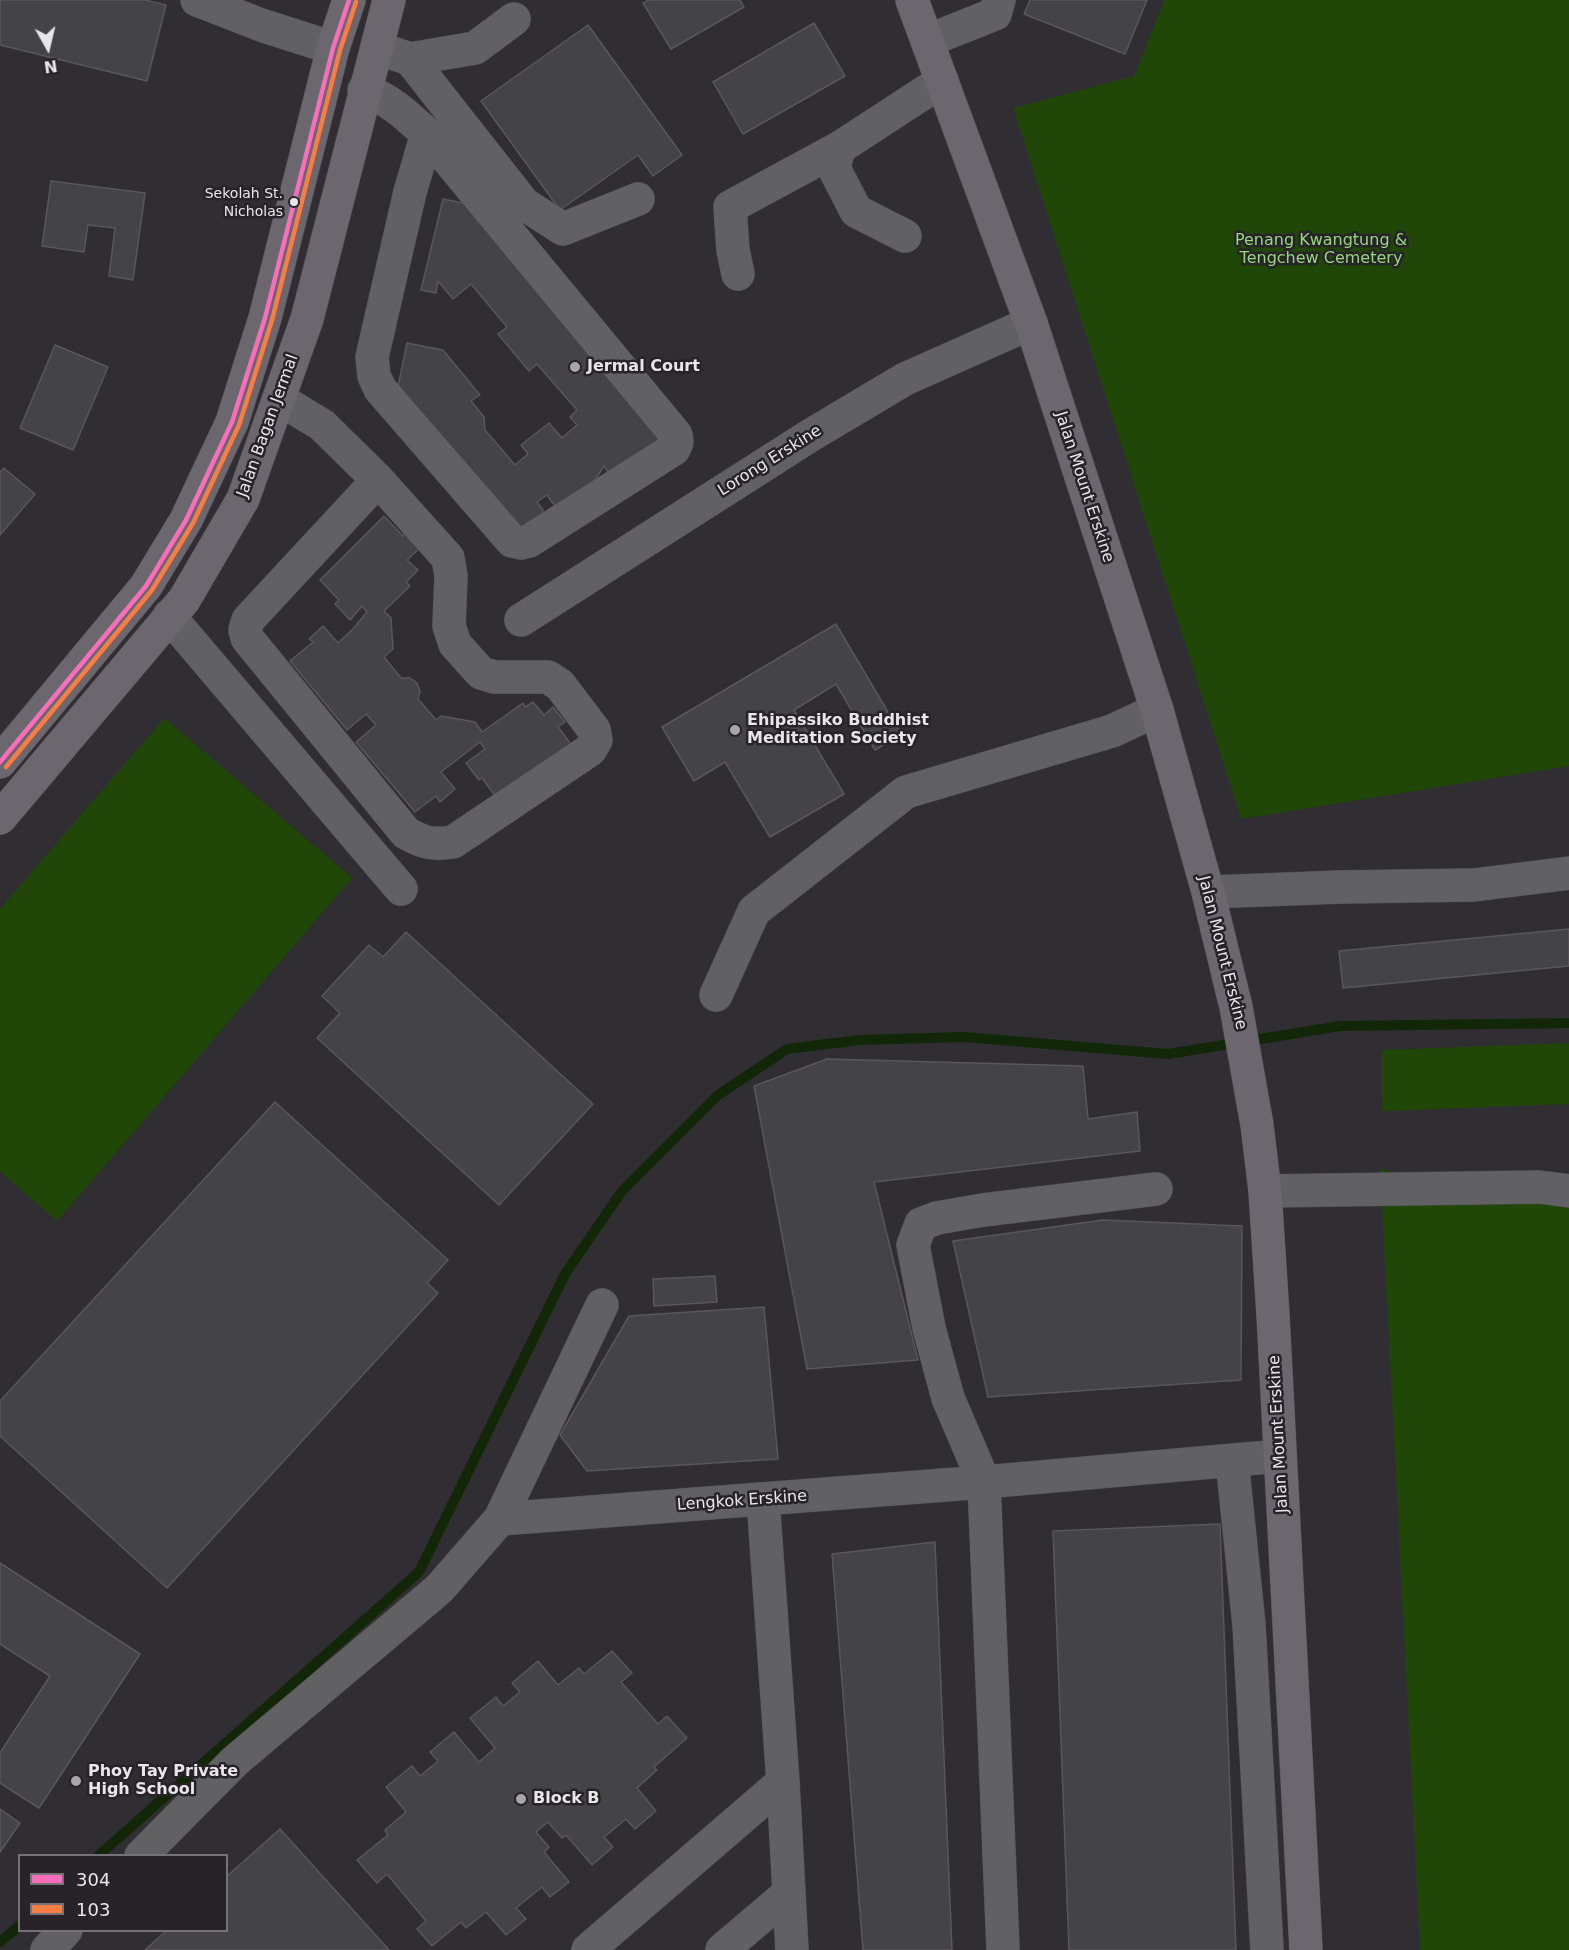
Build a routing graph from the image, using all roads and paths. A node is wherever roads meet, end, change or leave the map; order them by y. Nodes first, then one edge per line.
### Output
1 (197, 0) edge
2 (349, 0) edge
3 (388, 0) edge
4 (912, 0) edge
5 (999, 0) edge
6 (514, 19) dead end
7 (927, 40) junction
8 (333, 48) junction
9 (375, 49) junction
10 (410, 59) junction
11 (942, 81) junction
12 (364, 90) junction
13 (428, 134) junction
14 (839, 148) junction
15 (638, 199) dead end
16 (904, 236) dead end
17 (738, 274) dead end
18 (1031, 323) junction
19 (279, 399) junction
20 (378, 480) junction
21 (169, 616) junction
22 (520, 620) dead end
23 (1157, 710) junction
24 (0, 762) edge
25 (0, 818) edge
26 (1569, 873) edge
27 (401, 889) dead end
28 (1208, 892) junction
29 (716, 995) dead end
30 (1156, 1190) dead end
31 (1265, 1191) junction
32 (1569, 1191) edge
33 (602, 1305) dead end
34 (1280, 1456) junction
35 (1232, 1460) junction
36 (984, 1482) junction
37 (763, 1499) junction
38 (500, 1519) junction
39 (783, 1782) junction
40 (143, 1854) edge
41 (789, 1893) junction
42 (64, 1932) edge
43 (47, 1950) edge
44 (588, 1950) edge
45 (723, 1950) edge
46 (792, 1950) edge
47 (1003, 1950) edge
48 (1266, 1950) edge
49 (1306, 1950) edge

1 - 8 street
2 - 8 main road
3 - 9 main road, Jalan Bagan Jermal
4 - 7 main road, Jalan Mount Erskine
5 - 7 street
6 - 10 street
7 - 11 main road, Jalan Mount Erskine
8 - 24 main road
9 - 10 street
9 - 12 main road, Jalan Bagan Jermal
10 - 15 street
11 - 14 street
11 - 18 main road, Jalan Mount Erskine
12 - 13 street
12 - 19 main road, Jalan Bagan Jermal
13 - 13 street
14 - 16 street
14 - 17 street
18 - 22 street, Lorong Erskine
18 - 23 main road, Jalan Mount Erskine
19 - 20 street
19 - 21 main road, Jalan Bagan Jermal
20 - 20 street
21 - 25 main road, Jalan Bagan Jermal
21 - 27 street
23 - 28 main road, Jalan Mount Erskine
23 - 29 street
26 - 28 street
28 - 31 main road, Jalan Mount Erskine
30 - 36 street
31 - 32 street
31 - 34 main road, Jalan Mount Erskine
33 - 38 street
34 - 35 street, Lengkok Erskine
34 - 49 main road, Jalan Mount Erskine
35 - 36 street, Lengkok Erskine
35 - 48 street
36 - 37 street, Lengkok Erskine
36 - 47 street
37 - 38 street, Lengkok Erskine
37 - 39 street
38 - 40 street
39 - 41 street
39 - 44 street
41 - 45 street
41 - 46 street
42 - 43 street

